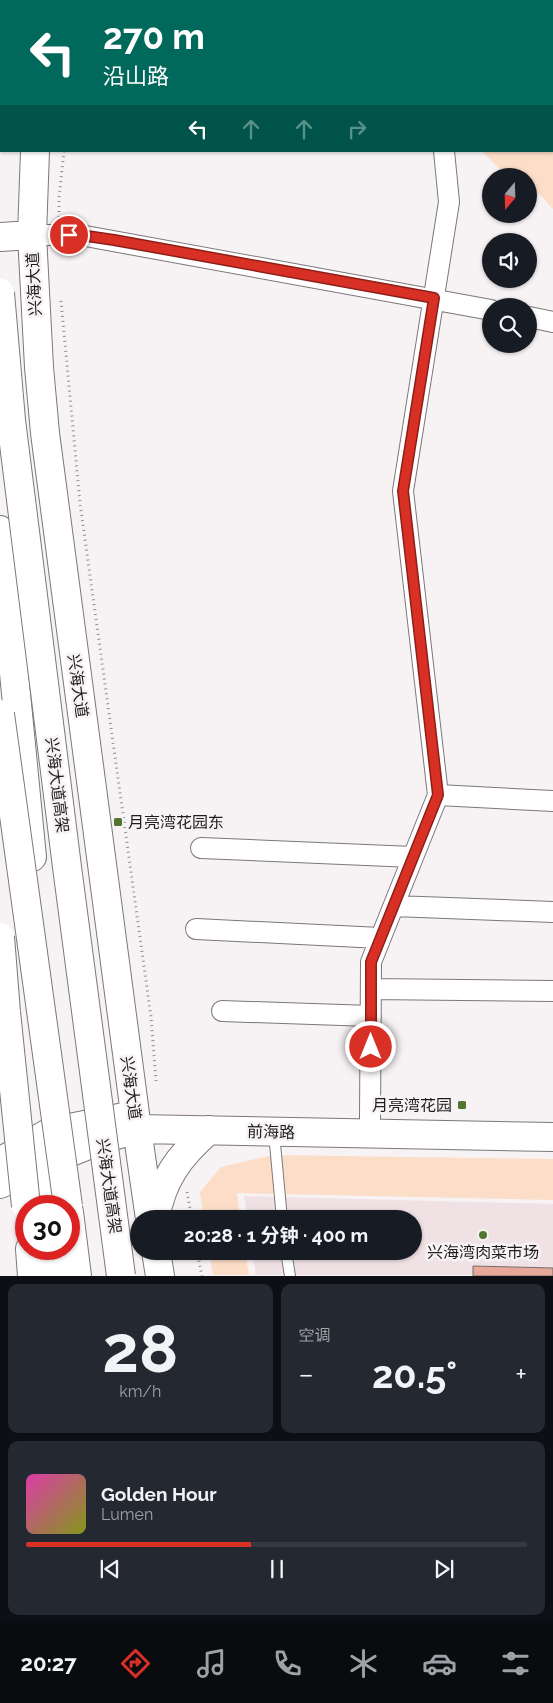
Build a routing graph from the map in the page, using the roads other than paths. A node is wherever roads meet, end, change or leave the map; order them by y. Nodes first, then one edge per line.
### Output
1 (35, 152) edge
2 (444, 152) edge
3 (32, 235) junction
4 (0, 237) edge
5 (0, 293) edge
6 (434, 298) junction
7 (482, 308) edge
8 (537, 319) edge
9 (553, 322) edge
10 (0, 530) edge
11 (0, 714) edge
12 (438, 795) junction
13 (553, 801) edge
14 (201, 848) dead end
15 (413, 857) junction
16 (394, 906) junction
17 (553, 912) edge
18 (196, 929) dead end
19 (0, 937) edge
20 (380, 938) junction
21 (371, 989) junction
22 (553, 991) edge
23 (222, 1011) dead end
24 (371, 1016) junction
25 (44, 1029) junction
26 (370, 1119) junction
27 (553, 1122) edge
28 (136, 1123) junction
29 (209, 1130) junction
30 (50, 1132) junction
31 (274, 1132) junction
32 (553, 1137) edge
33 (51, 1161) junction
34 (0, 1162) edge
35 (0, 1184) edge
36 (25, 1195) edge
37 (53, 1195) edge
38 (67, 1195) edge
39 (149, 1210) edge
40 (158, 1210) edge
41 (281, 1210) edge
42 (31, 1260) edge
43 (57, 1260) edge
44 (76, 1260) edge
45 (157, 1260) edge
46 (287, 1260) edge
47 (32, 1276) edge
48 (58, 1276) edge
49 (78, 1276) edge
50 (121, 1276) edge
51 (160, 1276) edge
52 (290, 1276) edge

1 - 3 street, 兴海大道
2 - 6 street
3 - 4 street
3 - 6 street
3 - 28 street, 兴海大道
5 - 50 street, 兴海大道高架, bridge
6 - 7 street
6 - 12 street
8 - 9 street
10 - 25 street
11 - 25 street, bridge
12 - 13 street
12 - 15 street
14 - 15 street
15 - 16 street
16 - 17 street
16 - 20 street
18 - 20 street
19 - 36 street, bridge
20 - 21 street
21 - 22 street
21 - 24 street
23 - 24 street
24 - 26 street
25 - 30 street
25 - 38 street, bridge
26 - 27 street, 前海路
26 - 28 street, 前海路
28 - 29 street, 前海路
28 - 30 street, 前海路
28 - 33 street, 前海路
28 - 39 street, 兴海大道
29 - 31 street, 前海路
29 - 40 street
30 - 33 street
30 - 34 street, 前海路
31 - 32 street, 前海路
31 - 41 lane
33 - 35 street, 前海路
33 - 37 street
42 - 47 street
43 - 48 street
44 - 49 street
45 - 51 street
46 - 52 lane

